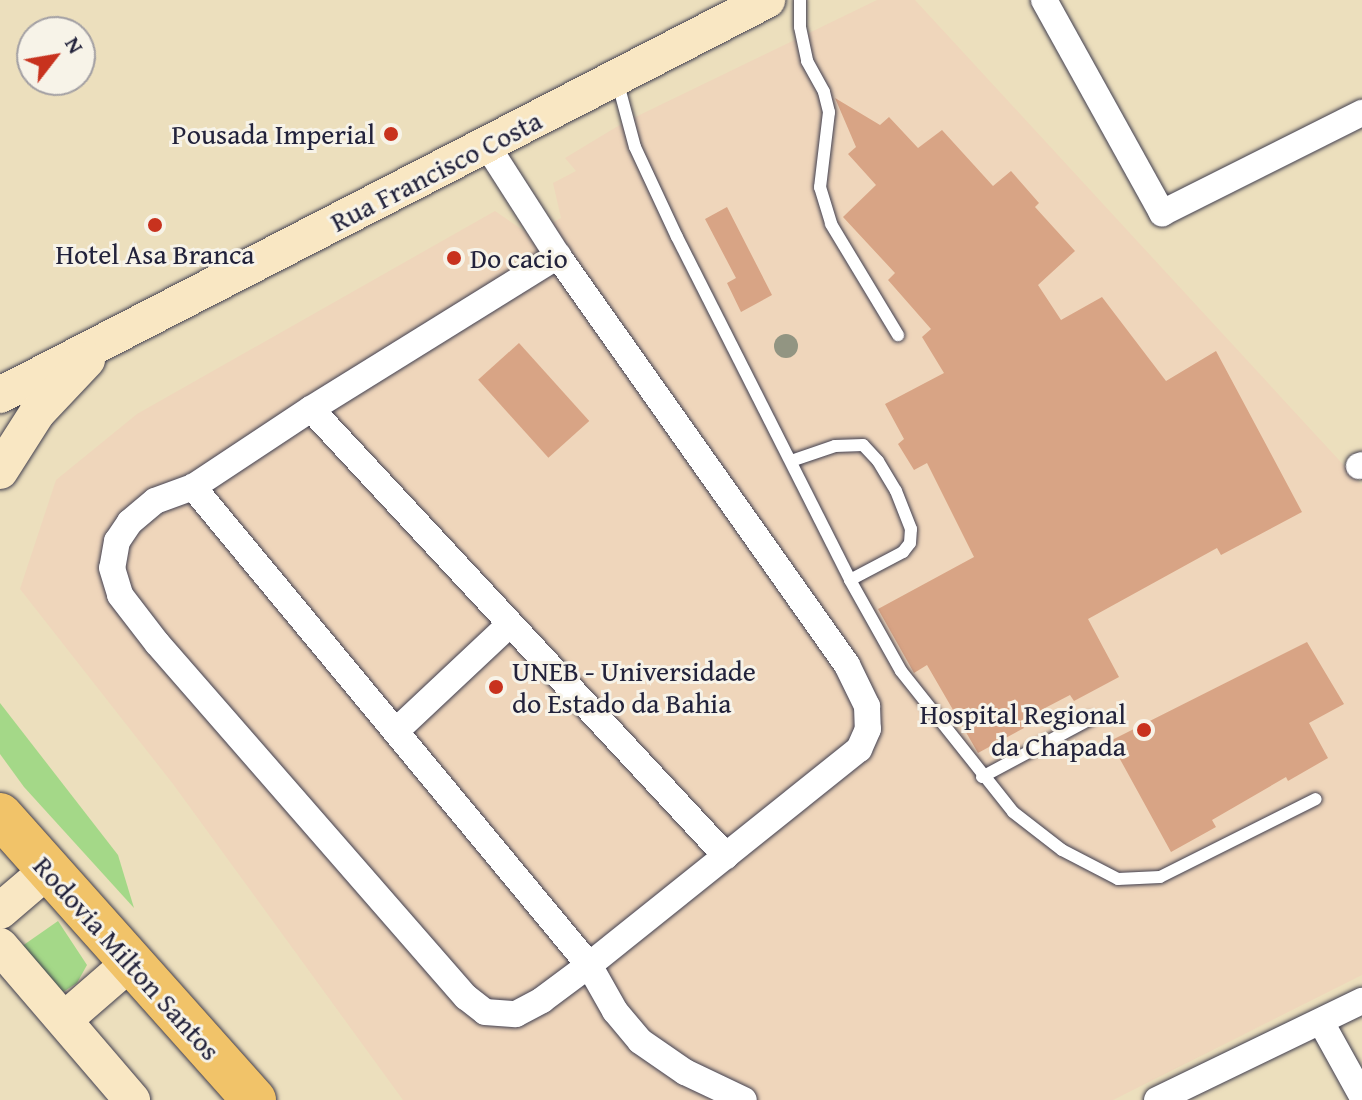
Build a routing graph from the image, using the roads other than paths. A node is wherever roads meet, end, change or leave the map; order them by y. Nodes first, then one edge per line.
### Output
1 (767, 0) edge
2 (800, 0) edge
3 (1044, 0) edge
4 (616, 77) junction
5 (1362, 113) edge
6 (486, 144) junction
7 (558, 256) junction
8 (898, 335) dead end
9 (104, 342) junction
10 (0, 395) edge
11 (311, 409) junction
12 (791, 461) junction
13 (0, 471) edge
14 (193, 487) junction
15 (850, 580) junction
16 (510, 624) junction
17 (1090, 719) dead end
18 (396, 731) junction
19 (982, 777) junction
20 (1316, 799) dead end
21 (0, 815) edge
22 (726, 856) junction
23 (48, 870) junction
24 (0, 911) edge
25 (0, 946) edge
26 (131, 962) junction
27 (589, 965) junction
28 (1362, 1001) edge
29 (64, 1020) junction
30 (1321, 1022) junction
31 (1362, 1096) edge
32 (132, 1100) edge
33 (254, 1100) edge
34 (744, 1100) edge
35 (1157, 1100) edge

1 - 4 main road, Rua Francisco Costa
2 - 8 lane
3 - 5 street
4 - 6 main road, Rua Francisco Costa
4 - 12 lane
6 - 7 street
6 - 9 main road, Rua Francisco Costa
7 - 11 street
7 - 22 street
9 - 10 main road, Rua Francisco Costa
9 - 13 main road, Rua Francisco Costa
11 - 14 street
11 - 16 street
12 - 15 lane
12 - 15 lane
14 - 18 street
14 - 27 street
15 - 19 lane
16 - 18 street
16 - 22 street
17 - 19 lane
18 - 27 street
19 - 20 lane
21 - 23 highway, Rodovia Milton Santos
22 - 27 street
23 - 24 main road
23 - 26 highway, Rodovia Milton Santos
25 - 29 main road
26 - 29 main road
26 - 33 highway, Rodovia Milton Santos
27 - 34 street
28 - 30 street
29 - 32 main road
30 - 31 street
30 - 35 street

